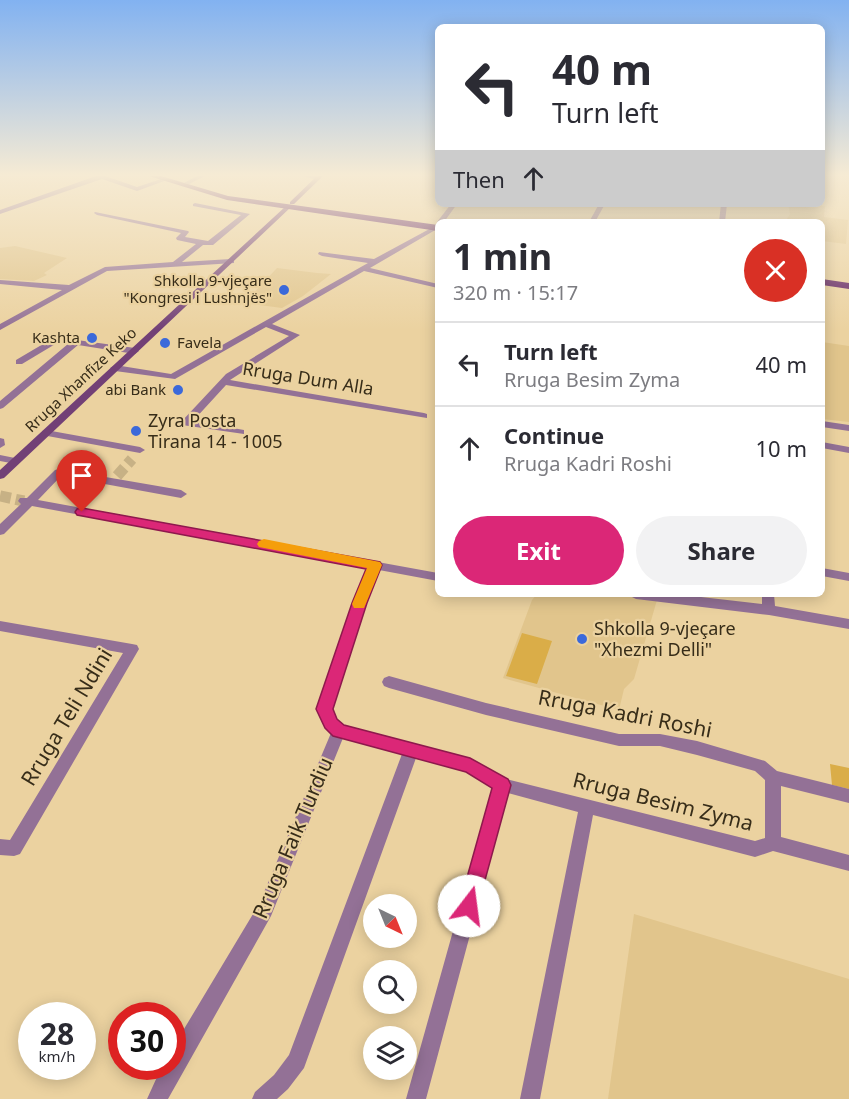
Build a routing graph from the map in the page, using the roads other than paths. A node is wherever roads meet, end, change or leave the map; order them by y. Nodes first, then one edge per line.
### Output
1 (164, 227) edge
2 (230, 227) edge
3 (267, 227) edge
4 (434, 227) edge
5 (201, 243) junction
6 (328, 248) dead end
7 (231, 261) junction
8 (377, 262) junction
9 (174, 265) junction
10 (365, 269) junction
11 (825, 277) edge
12 (849, 281) edge
13 (0, 282) edge
14 (825, 282) edge
15 (435, 285) edge
16 (849, 286) edge
17 (71, 288) junction
18 (267, 324) junction
19 (0, 327) edge
20 (76, 342) junction
21 (135, 351) junction
22 (19, 362) dead end
23 (115, 368) junction
24 (223, 382) junction
25 (0, 406) edge
26 (424, 416) dead end
27 (825, 424) edge
28 (849, 428) edge
29 (240, 432) dead end
30 (46, 433) junction
31 (825, 446) edge
32 (849, 450) edge
33 (0, 458) edge
34 (132, 459) dead end
35 (16, 461) junction
36 (0, 476) edge
37 (181, 494) dead end
38 (27, 501) junction
39 (0, 531) edge
40 (375, 565) junction
41 (825, 573) edge
42 (435, 576) edge
43 (849, 577) edge
44 (662, 597) edge
45 (768, 597) edge
46 (769, 610) junction
47 (849, 624) edge
48 (0, 626) edge
49 (389, 682) dead end
50 (339, 731) junction
51 (412, 749) junction
52 (773, 777) junction
53 (502, 785) junction
54 (849, 796) edge
55 (587, 807) junction
56 (773, 843) junction
57 (0, 847) edge
58 (849, 863) edge
59 (157, 1099) edge
60 (262, 1099) edge
61 (416, 1099) edge
62 (530, 1099) edge

1 - 5 street
2 - 5 street
3 - 7 main road, Rruga Xhanfize Keko
4 - 8 street
5 - 9 street
6 - 8 street
7 - 9 street
7 - 21 main road, Rruga Xhanfize Keko
8 - 10 street
9 - 17 street
10 - 15 street
10 - 18 street
11 - 12 main road
13 - 17 street
14 - 16 main road
17 - 19 street
18 - 23 street
18 - 24 street
20 - 21 street
20 - 22 street
20 - 25 street
21 - 23 main road, Rruga Xhanfize Keko
23 - 30 main road, Rruga Xhanfize Keko
24 - 26 street, Rruga Dum Alla
24 - 29 street, Rruga Dum Alla
27 - 28 street
30 - 34 street
30 - 35 main road, Rruga Xhanfize Keko
31 - 32 street
33 - 35 street
35 - 36 main road, Rruga Xhanfize Keko
37 - 38 street
38 - 39 street
38 - 40 street
40 - 42 street
40 - 50 street
41 - 43 street
44 - 46 street
45 - 46 street
46 - 47 street
48 - 57 street, Rruga Teli Ndini
49 - 52 street, Rruga Kadri Roshi
50 - 51 street
50 - 59 street, Rruga Faik Turdiu
51 - 53 street, Rruga Besim Zyma
51 - 60 street
52 - 54 street, Rruga Kadri Roshi
52 - 56 street
53 - 55 street, Rruga Besim Zyma
53 - 61 street
55 - 56 street, Rruga Besim Zyma
55 - 62 street
56 - 58 street, Rruga Besim Zyma

